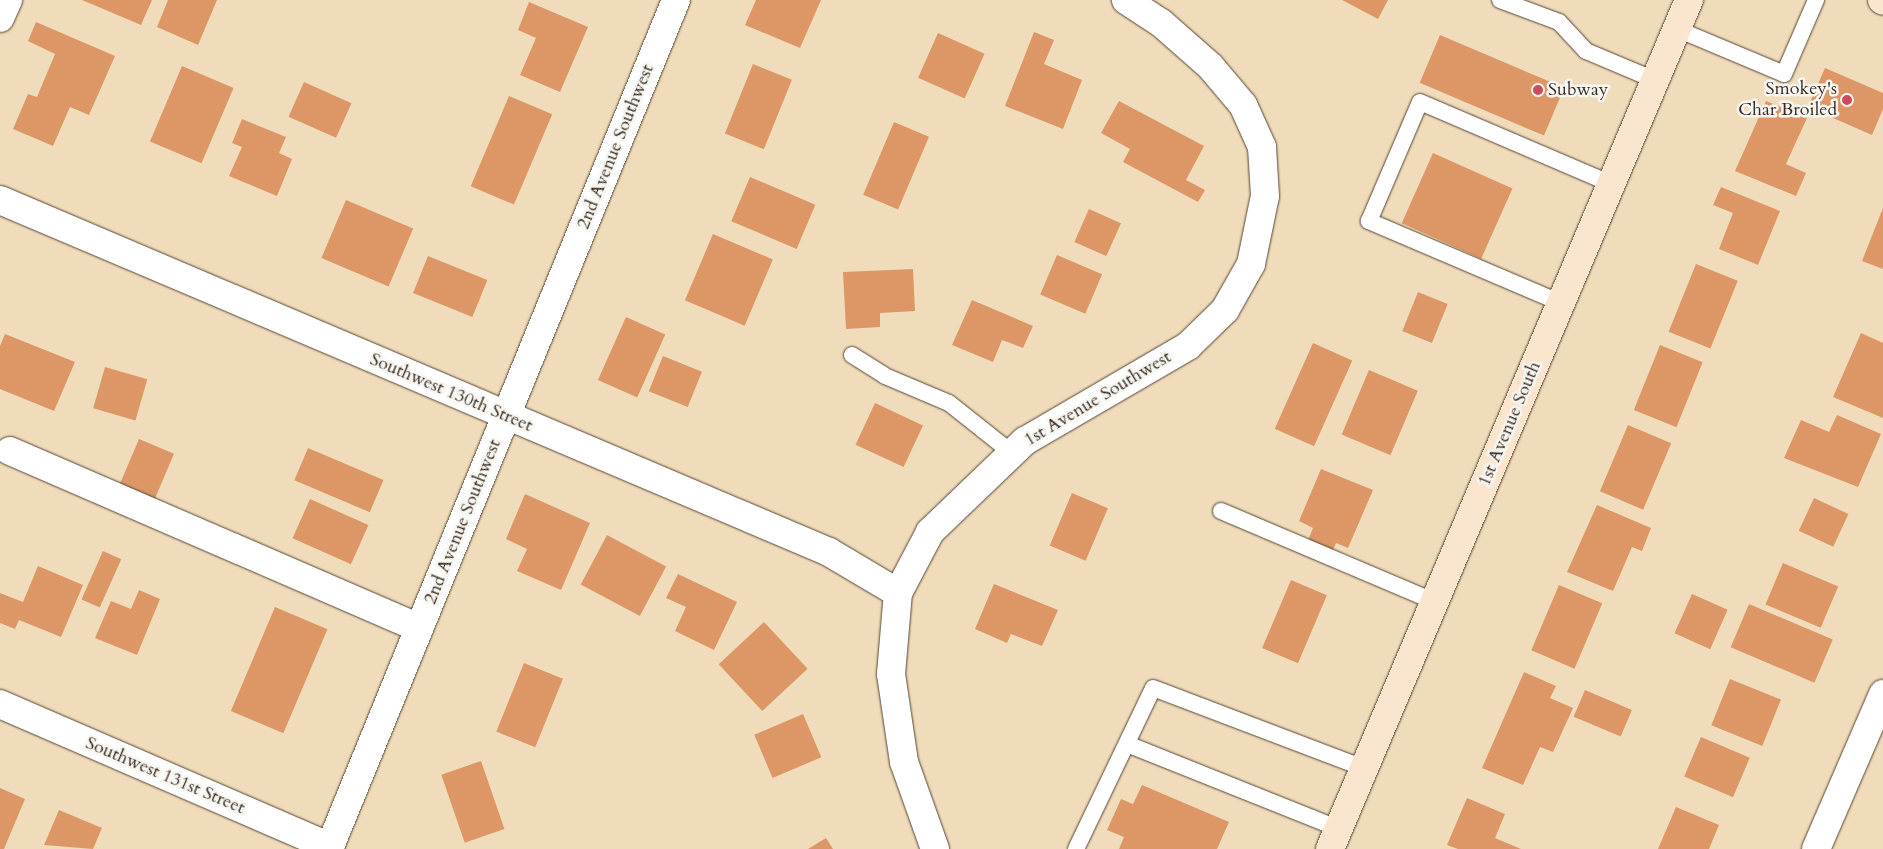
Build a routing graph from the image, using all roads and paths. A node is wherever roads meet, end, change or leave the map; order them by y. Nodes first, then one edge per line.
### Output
1 (8, 0) edge
2 (676, 0) edge
3 (1126, 0) edge
4 (1500, 0) edge
5 (1690, 0) edge
6 (1816, 0) edge
7 (0, 18) edge
8 (1677, 29) junction
9 (1655, 80) junction
10 (1612, 184) junction
11 (0, 200) edge
12 (1561, 303) junction
13 (852, 355) dead end
14 (506, 416) junction
15 (10, 451) dead end
16 (1012, 453) junction
17 (1221, 511) dead end
18 (898, 593) junction
19 (1435, 602) junction
20 (419, 628) junction
21 (1883, 694) edge
22 (0, 704) edge
23 (1127, 744) junction
24 (1364, 768) junction
25 (1334, 839) edge
26 (329, 848) edge
27 (935, 849) edge
28 (1076, 849) edge
29 (1816, 849) edge

1 - 7 street
2 - 14 street, 2nd Avenue Southwest
3 - 16 street, 1st Avenue Southwest
4 - 9 lane
5 - 8 main road, 1st Avenue South
6 - 8 lane
8 - 9 main road, 1st Avenue South
9 - 10 main road, 1st Avenue South
10 - 12 main road, 1st Avenue South
10 - 12 lane
11 - 14 street, Southwest 130th Street
12 - 19 main road, 1st Avenue South
13 - 16 lane
14 - 18 street, Southwest 130th Street
14 - 20 street, 2nd Avenue Southwest
15 - 20 street
16 - 18 street, 1st Avenue Southwest
17 - 19 lane
18 - 27 street, 1st Avenue Southwest
19 - 24 main road, 1st Avenue South
20 - 26 street, 2nd Avenue Southwest
21 - 29 street
22 - 26 street, Southwest 131st Street
23 - 24 lane
23 - 25 lane
23 - 28 lane
24 - 25 main road, 1st Avenue South

